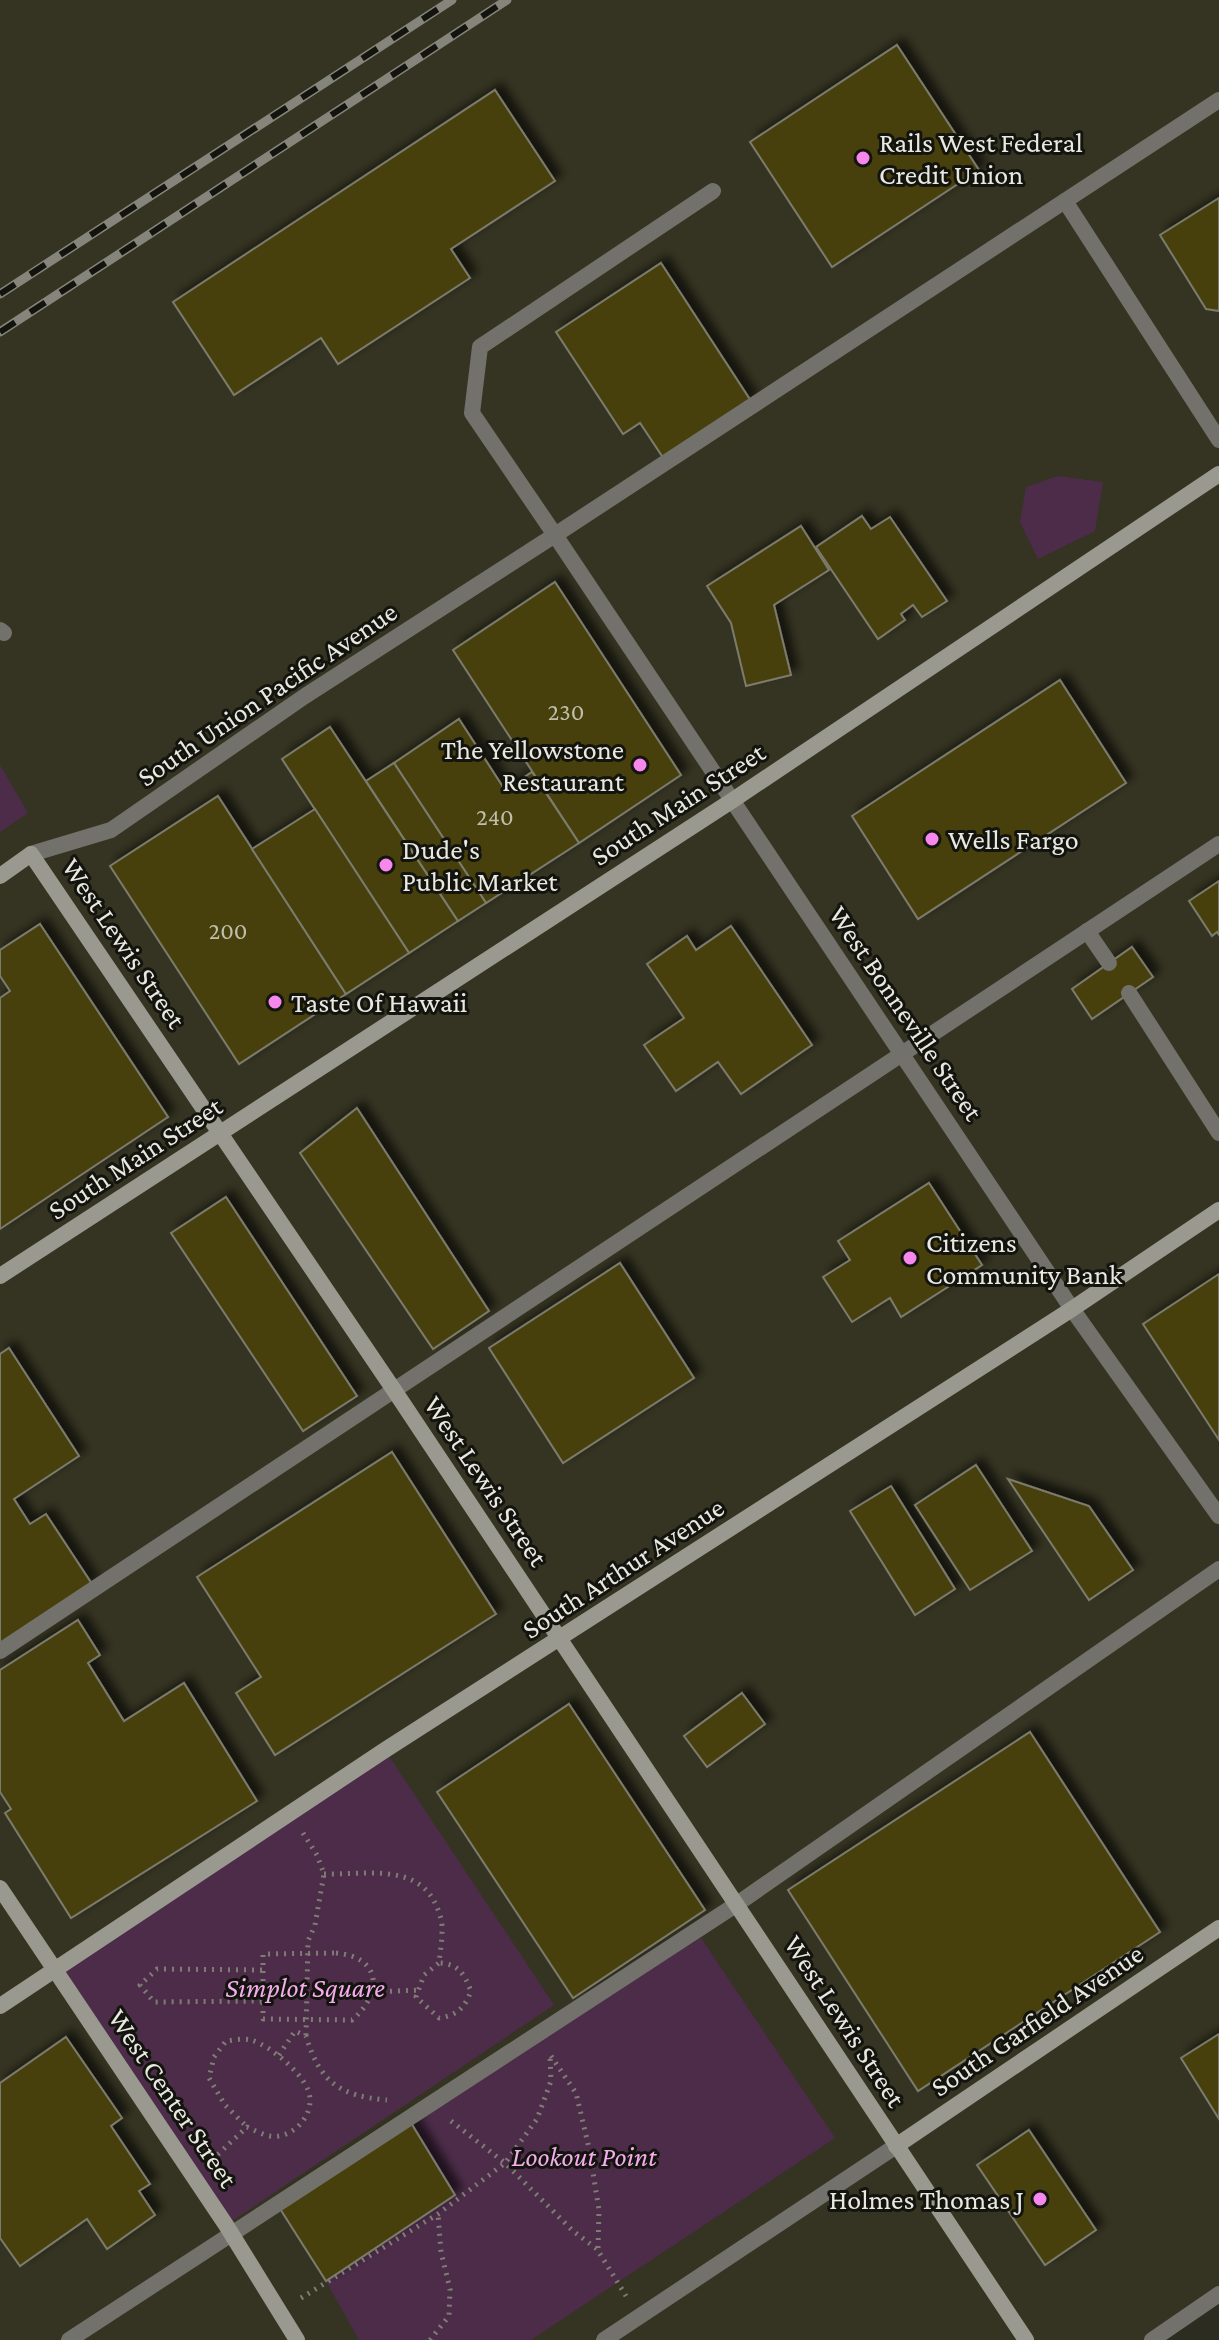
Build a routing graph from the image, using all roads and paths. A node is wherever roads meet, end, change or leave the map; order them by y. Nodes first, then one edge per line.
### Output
1 (1219, 100) edge
2 (713, 191) dead end
3 (1065, 201) junction
4 (1219, 440) edge
5 (1219, 474) edge
6 (555, 535) junction
7 (733, 800) junction
8 (1219, 844) edge
9 (31, 854) junction
10 (0, 876) edge
11 (1087, 931) junction
12 (1109, 963) dead end
13 (1129, 993) dead end
14 (902, 1054) junction
15 (221, 1133) junction
16 (1219, 1133) edge
17 (1219, 1210) edge
18 (0, 1276) edge
19 (1072, 1309) junction
20 (394, 1390) junction
21 (1219, 1516) edge
22 (1219, 1569) edge
23 (561, 1639) junction
24 (0, 1651) edge
25 (290, 1813) junction
26 (324, 1874) junction
27 (0, 1888) edge
28 (737, 1904) junction
29 (1219, 1928) edge
30 (308, 1953) junction
31 (439, 1963) junction
32 (56, 1969) junction
33 (262, 1970) junction
34 (419, 1990) junction
35 (374, 1992) junction
36 (262, 2001) junction
37 (0, 2006) edge
38 (307, 2021) junction
39 (549, 2026) junction
40 (306, 2036) junction
41 (279, 2055) junction
42 (550, 2055) junction
43 (429, 2104) junction
44 (247, 2127) junction
45 (896, 2146) junction
46 (505, 2163) junction
47 (194, 2178) junction
48 (438, 2214) junction
49 (231, 2234) junction
50 (597, 2249) junction
51 (1219, 2294) edge
52 (279, 2311) junction
53 (639, 2317) junction
54 (69, 2340) edge
55 (297, 2340) edge
56 (430, 2340) edge
57 (604, 2340) edge
58 (1026, 2340) edge
59 (1152, 2340) edge

1 - 3 street, South Union Pacific Avenue
2 - 6 street, West Bonneville Street
3 - 4 street
3 - 6 street, South Union Pacific Avenue
5 - 7 main road, South Main Street
6 - 7 street, West Bonneville Street
6 - 9 street, South Union Pacific Avenue
7 - 14 street, West Bonneville Street
7 - 15 main road, South Main Street
8 - 11 street
9 - 10 main road, South Union Pacific Avenue
9 - 15 main road, West Lewis Street
11 - 12 street
11 - 14 street
13 - 16 street
14 - 19 street, West Bonneville Street
14 - 20 street
15 - 18 main road, South Main Street
15 - 20 main road, West Lewis Street
17 - 19 main road, South Arthur Avenue
19 - 21 street, West Bonneville Street
19 - 23 main road, South Arthur Avenue
20 - 23 main road, West Lewis Street
20 - 24 street
22 - 28 street
23 - 25 main road, South Arthur Avenue
23 - 28 main road, West Lewis Street
25 - 26 path
25 - 32 main road, South Arthur Avenue
26 - 30 path
26 - 31 path
27 - 32 main road, West Center Street
28 - 39 street
28 - 45 main road, West Lewis Street
29 - 45 main road, South Garfield Avenue
30 - 33 path
30 - 35 path
30 - 38 path
31 - 34 path
31 - 34 path
32 - 37 main road, South Arthur Avenue
32 - 47 main road, West Center Street
33 - 36 path
33 - 36 path
34 - 35 path
35 - 38 path
36 - 38 path
38 - 40 path
39 - 42 path
39 - 43 street
40 - 41 path
40 - 43 path
41 - 44 path
41 - 44 path
42 - 46 path
42 - 50 path
43 - 46 path
43 - 49 street
44 - 47 path
45 - 53 street, South Garfield Avenue
45 - 58 main road, West Lewis Street
46 - 48 path
46 - 50 path
47 - 49 main road, West Center Street
48 - 52 path
48 - 56 path
49 - 52 main road, West Center Street
49 - 54 street
50 - 53 path
51 - 59 street
52 - 55 main road, West Center Street
53 - 57 street, South Garfield Avenue

